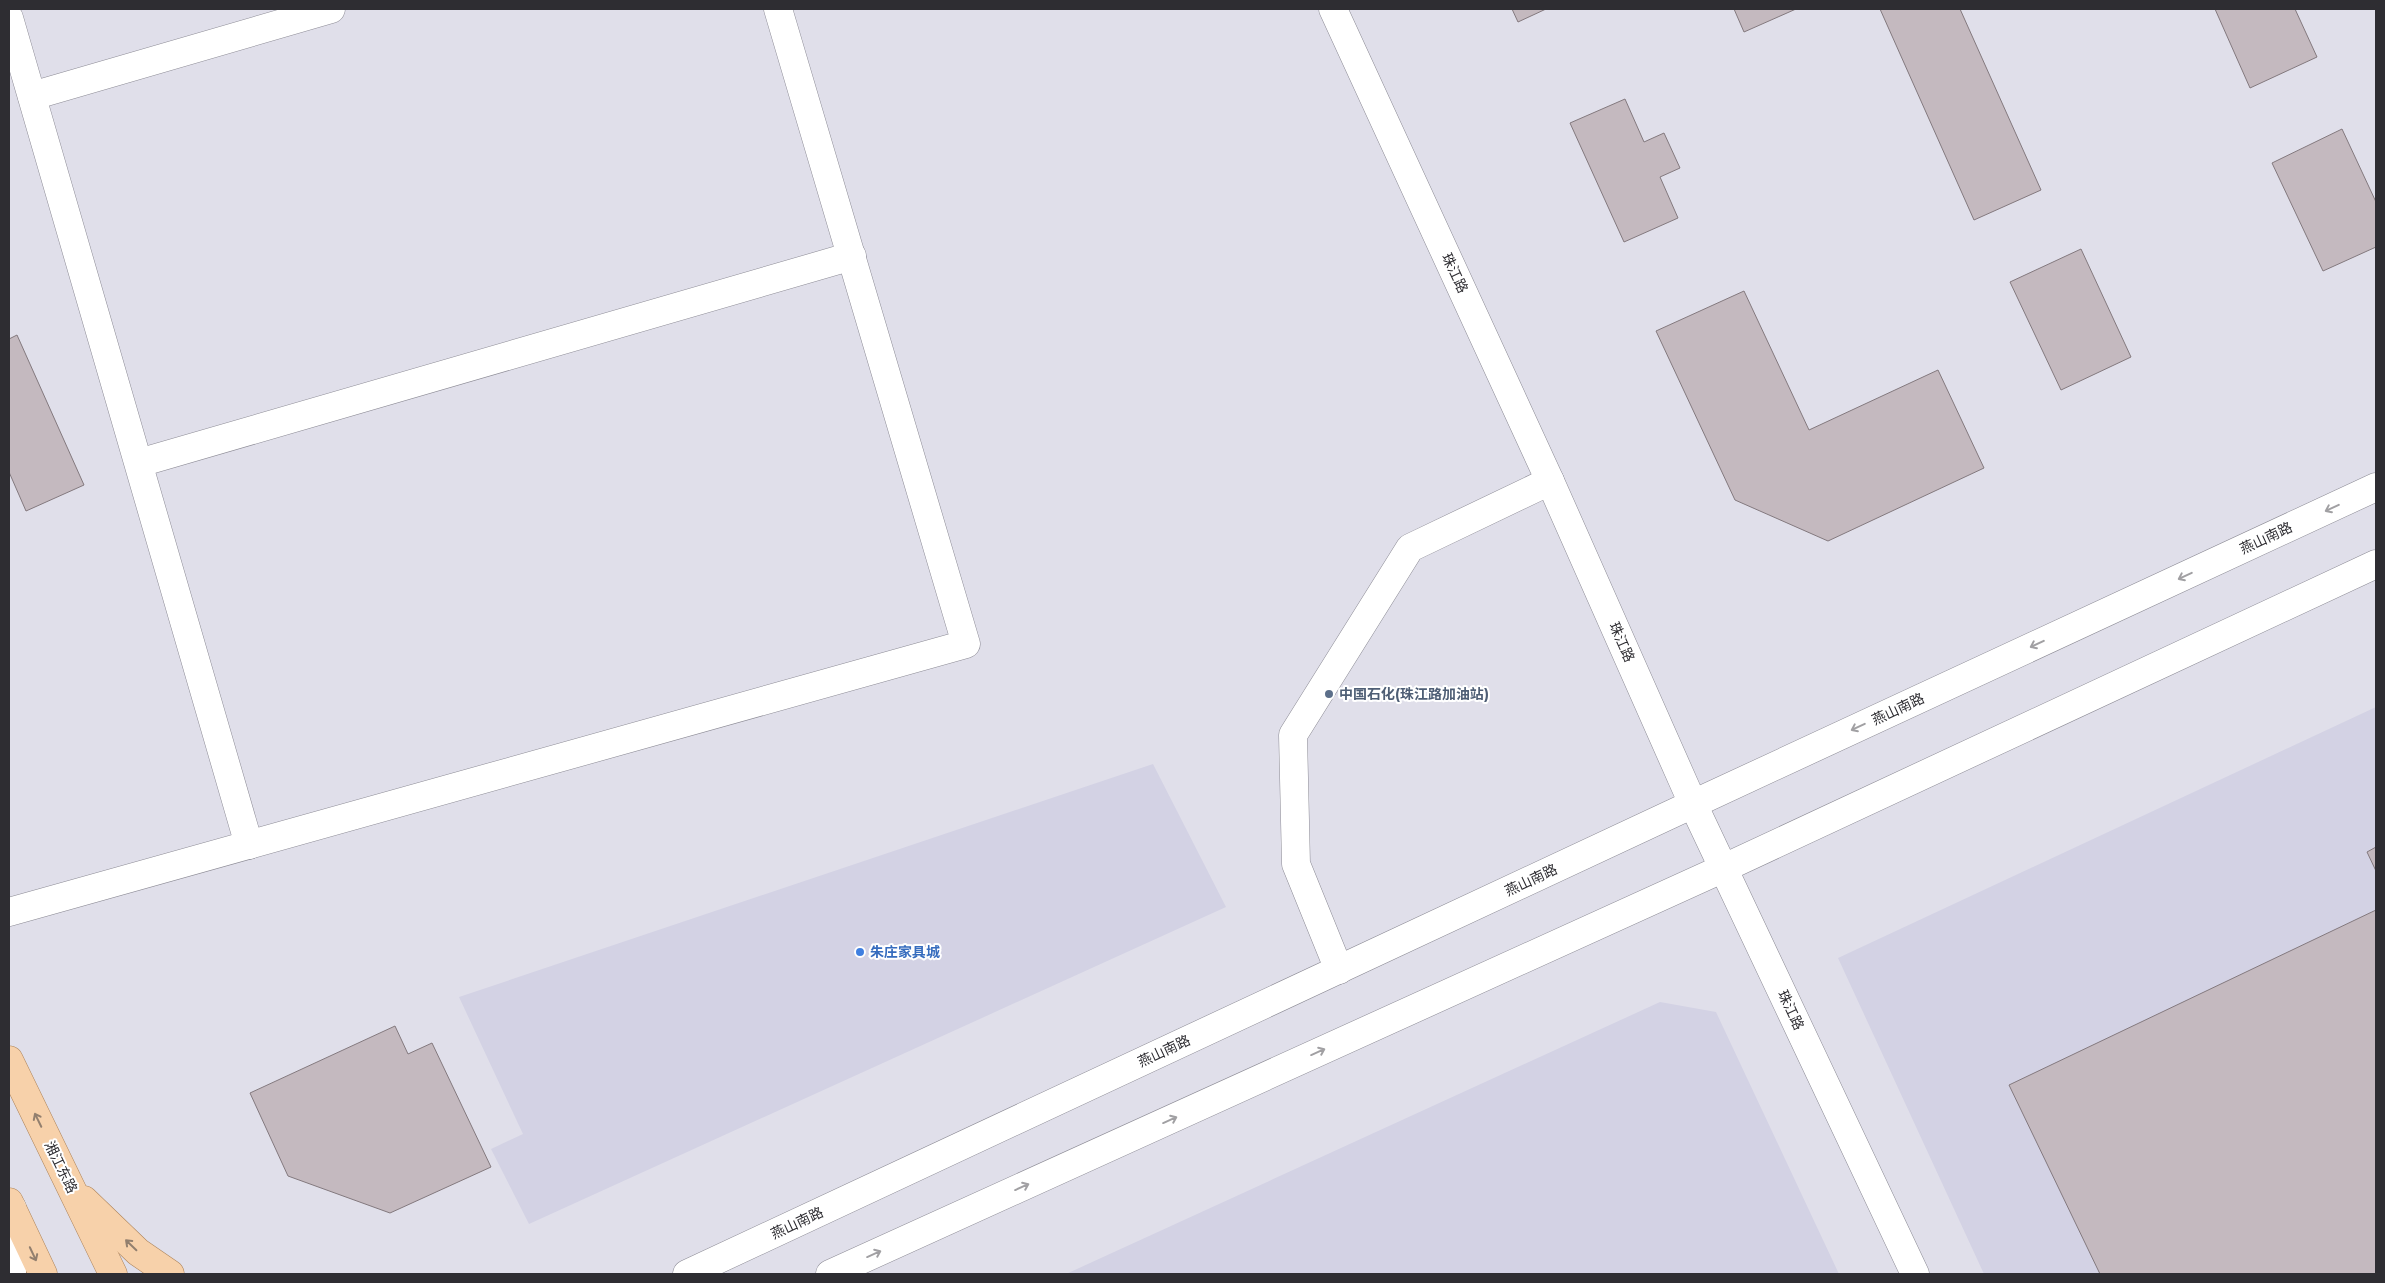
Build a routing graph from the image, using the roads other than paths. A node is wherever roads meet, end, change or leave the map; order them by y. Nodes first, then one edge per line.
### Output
1 (331, 9) edge
2 (778, 9) edge
3 (1333, 9) edge
4 (9, 18) edge
5 (32, 96) junction
6 (852, 256) junction
7 (139, 463) junction
8 (1550, 481) junction
9 (2376, 487) edge
10 (2376, 564) edge
11 (1693, 804) junction
12 (249, 844) junction
13 (1724, 868) junction
14 (9, 912) edge
15 (1339, 970) junction
16 (9, 1060) edge
17 (70, 1187) junction
18 (10, 1205) edge
19 (12, 1274) edge
20 (43, 1274) edge
21 (112, 1274) edge
22 (170, 1274) edge
23 (687, 1274) edge
24 (830, 1274) edge
25 (1915, 1274) edge

1 - 5 street
2 - 6 street
3 - 8 street, 珠江路
4 - 5 street
5 - 7 street
6 - 7 street
6 - 12 street
7 - 12 street
8 - 11 street, 珠江路
8 - 15 street
9 -> 11 street, 燕山南路
10 - 13 street
11 - 13 street, 珠江路
11 - 15 street, 燕山南路
12 - 14 street
24 -> 13 street
13 - 25 street, 珠江路
15 - 23 street, 燕山南路
17 -> 16 main road, 湘江东路
17 - 21 main road, 湘江东路
22 -> 17 main road
18 - 19 street
18 -> 20 main road

